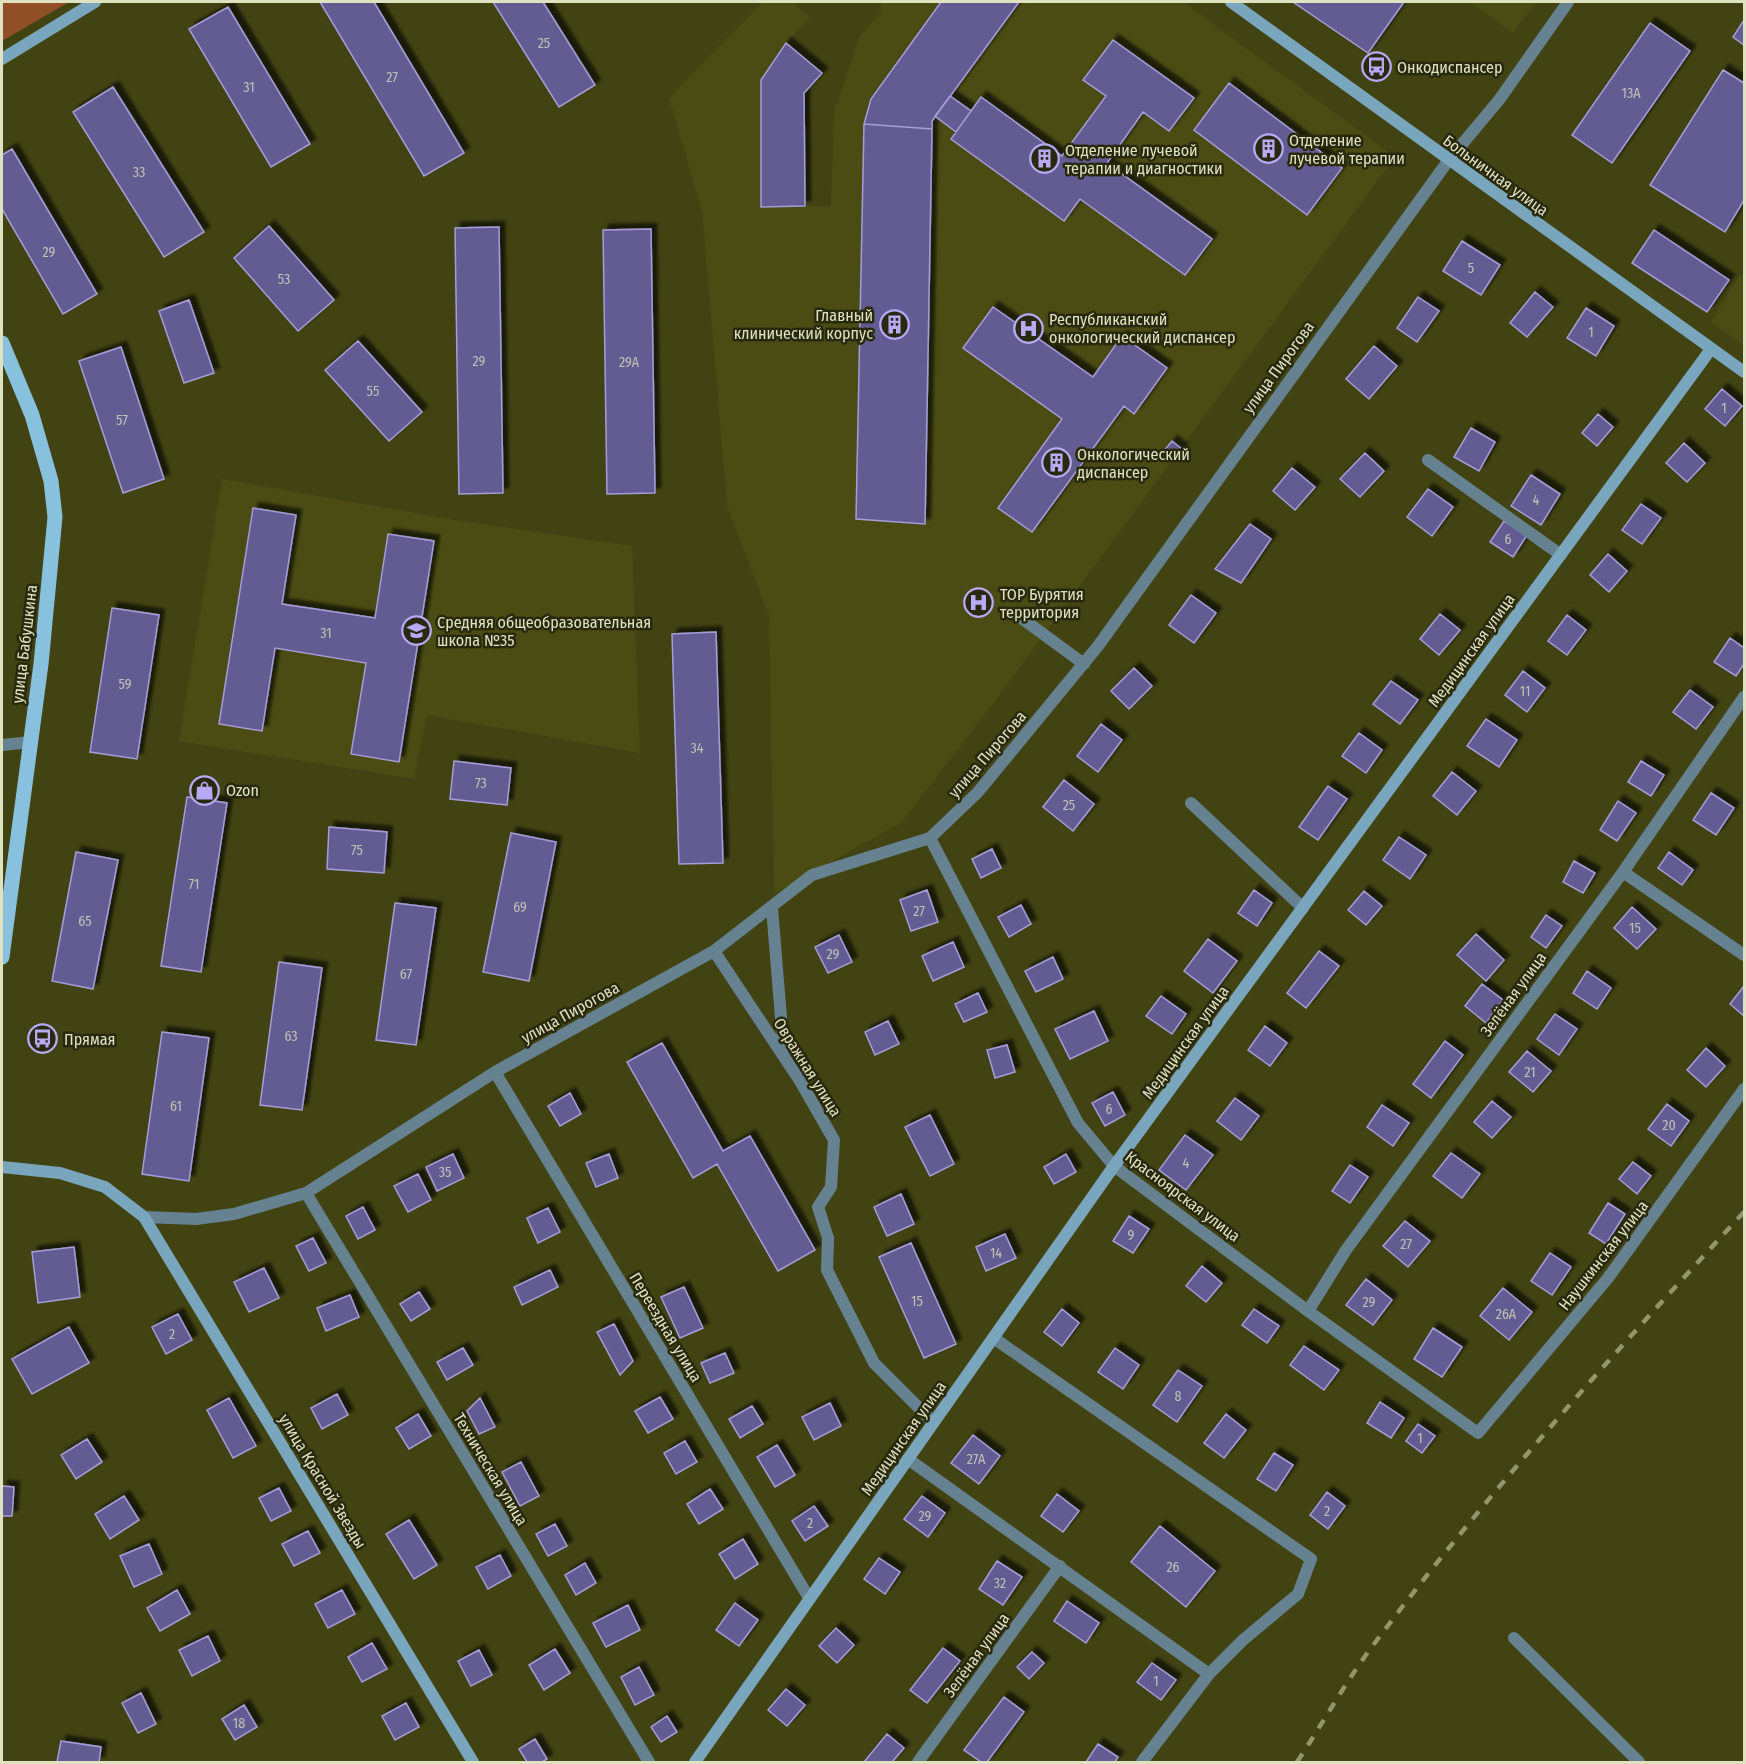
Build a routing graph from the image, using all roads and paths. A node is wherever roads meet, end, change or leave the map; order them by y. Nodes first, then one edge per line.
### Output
1 (94, 2) edge
2 (1231, 2) edge
3 (1568, 2) edge
4 (2, 59) edge
5 (1448, 161) junction
6 (2, 343) edge
7 (1711, 349) junction
8 (1744, 372) edge
9 (1428, 460) dead end
10 (1561, 555) junction
11 (1016, 614) dead end
12 (1083, 664) junction
13 (1744, 697) edge
14 (31, 742) junction
15 (2, 745) edge
16 (1191, 803) dead end
17 (930, 838) junction
18 (1623, 872) junction
19 (772, 908) junction
20 (1303, 908) junction
21 (714, 951) junction
22 (1744, 955) edge
23 (2, 957) edge
24 (784, 1056) junction
25 (495, 1072) junction
26 (1744, 1089) edge
27 (1114, 1166) junction
28 (2, 1167) edge
29 (306, 1194) junction
30 (144, 1217) junction
31 (1308, 1311) junction
32 (995, 1339) junction
33 (933, 1422) junction
34 (1478, 1433) joint
35 (908, 1460) junction
36 (1060, 1566) junction
37 (809, 1598) junction
38 (1514, 1638) dead end
39 (1209, 1674) junction
40 (473, 1762) edge
41 (649, 1762) edge
42 (695, 1762) edge
43 (918, 1762) edge
44 (1142, 1762) edge
45 (1639, 1762) edge

1 - 4 street
2 - 5 street, Больничная улица
3 - 5 street, улица Пирогова
5 - 7 street, Больничная улица
5 - 12 street, улица Пирогова
6 - 14 main road, улица Бабушкина
7 - 8 street, Больничная улица
7 - 10 street, Медицинская улица
9 - 10 street
10 - 20 street, Медицинская улица
11 - 12 street
12 - 17 street, улица Пирогова
13 - 18 street, Зелёная улица
14 - 15 street
14 - 23 main road, улица Бабушкина
16 - 20 street
17 - 19 street, улица Пирогова
17 - 27 street, Красноярская улица
18 - 22 street
18 - 31 street, Зелёная улица
19 - 21 street, улица Пирогова
19 - 24 street
20 - 27 street, Медицинская улица
21 - 24 street, Овражная улица
21 - 25 street, улица Пирогова
24 - 33 street, Овражная улица
25 - 29 street, улица Пирогова
25 - 37 street, Переездная улица
26 - 34 street, Наушкинская улица
27 - 31 street, Красноярская улица
27 - 32 street, Медицинская улица
28 - 30 street
29 - 30 street, улица Пирогова
29 - 41 street, Техническая улица
30 - 40 street, улица Красной Звезды
31 - 34 street, Красноярская улица
32 - 33 street, Медицинская улица
32 - 39 street
33 - 35 street, Медицинская улица
35 - 36 street
35 - 37 street, Медицинская улица
36 - 39 street
36 - 43 street, Зелёная улица
37 - 42 street, Медицинская улица
38 - 45 street
39 - 44 street

